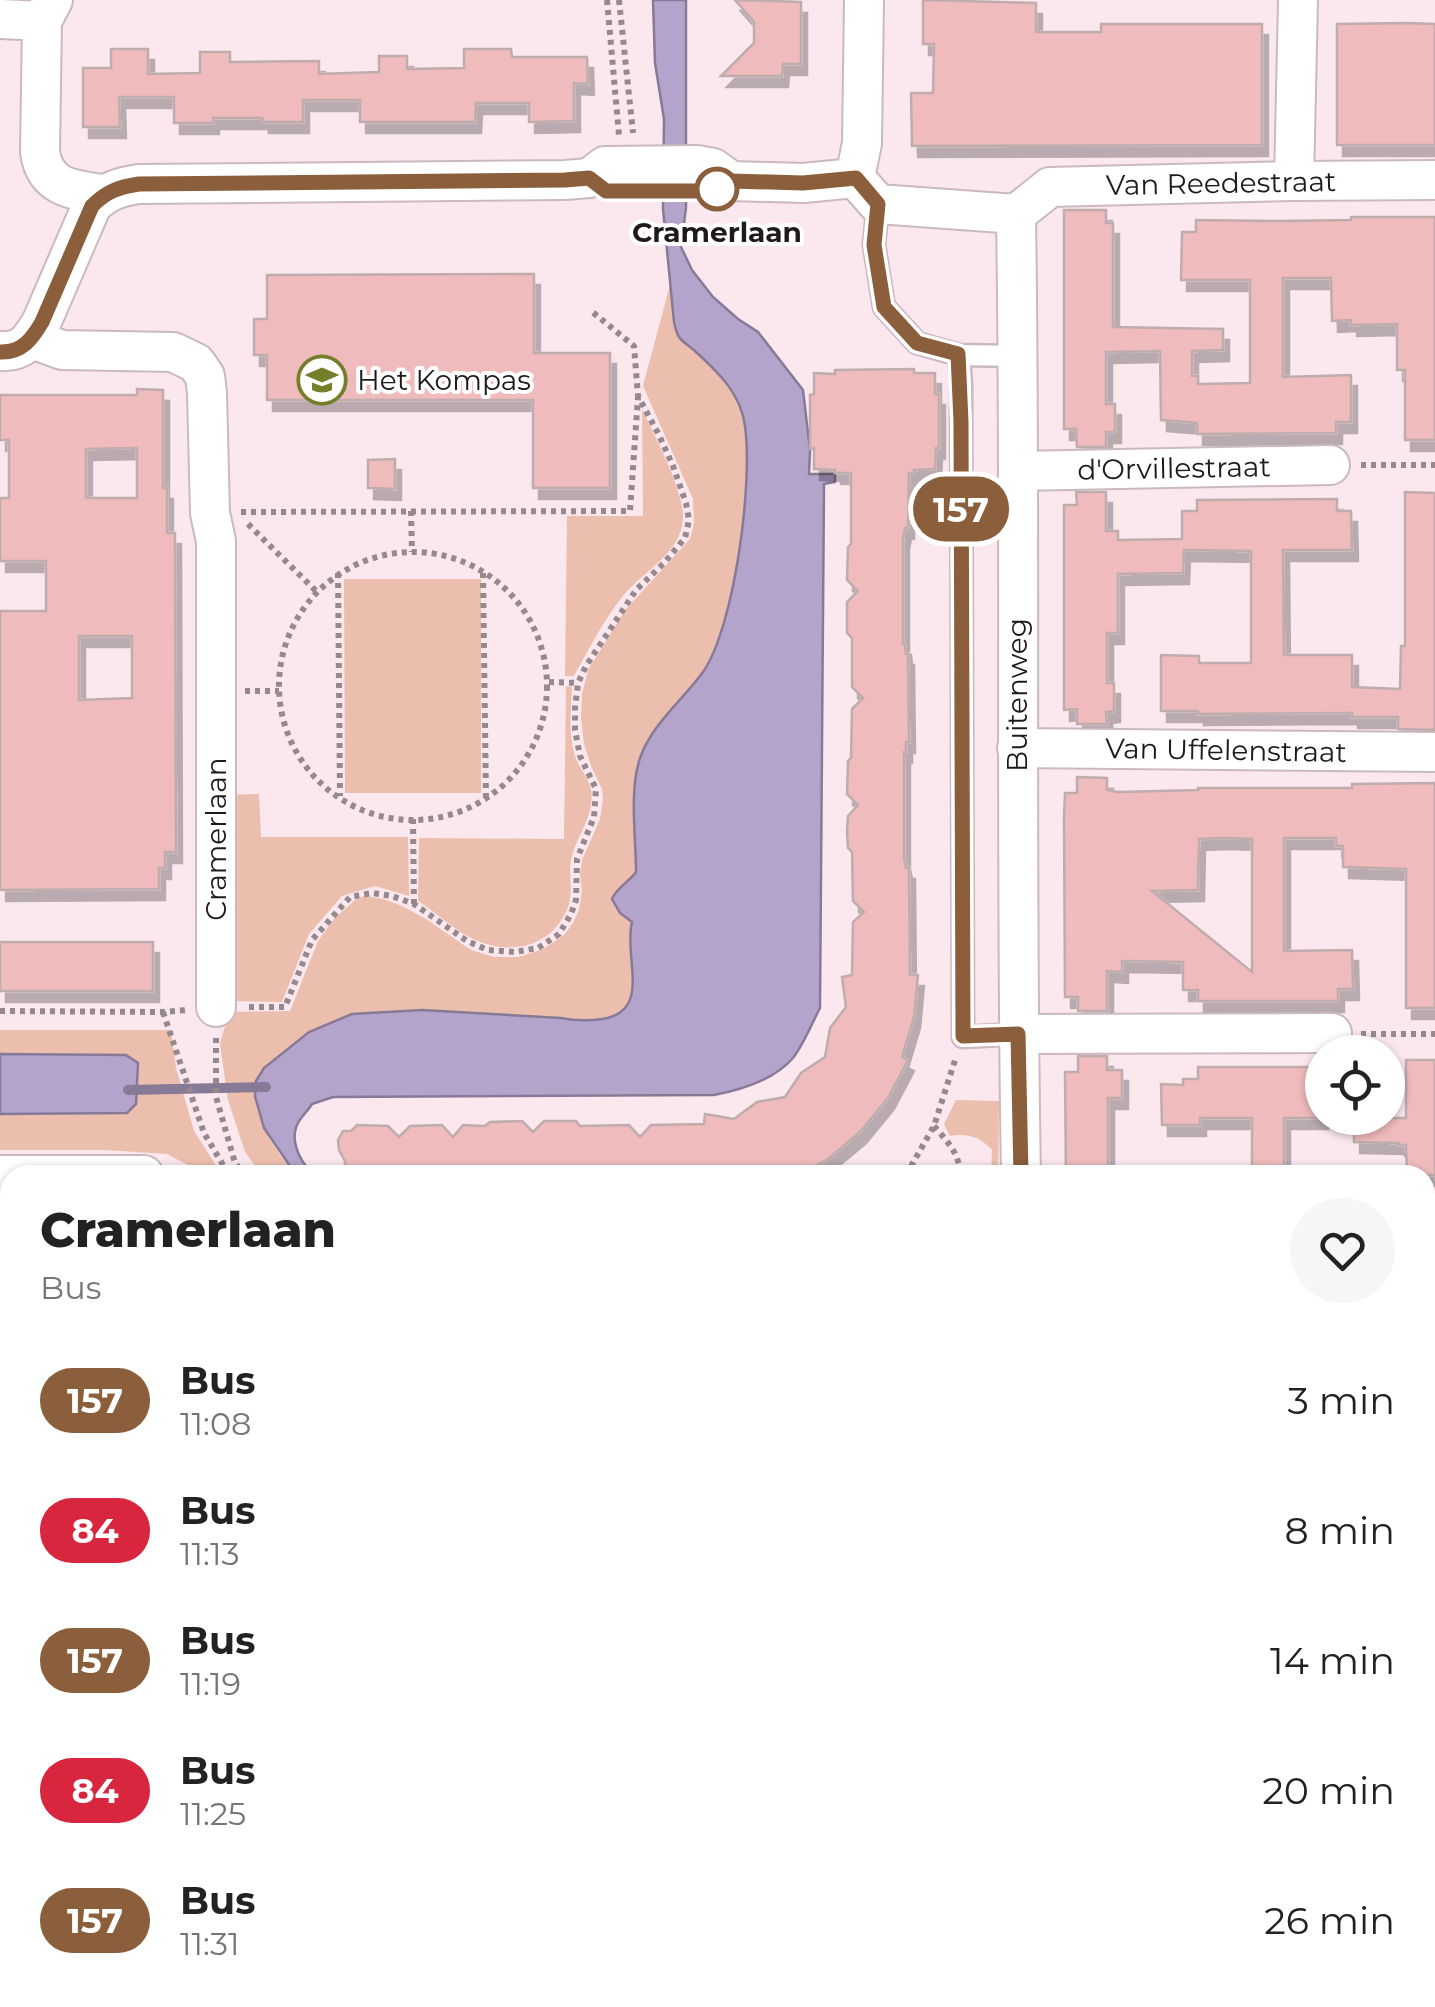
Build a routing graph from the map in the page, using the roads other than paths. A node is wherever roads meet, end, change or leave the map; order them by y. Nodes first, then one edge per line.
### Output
1 (864, 0) edge
2 (1298, 0) edge
3 (47, 11) edge
4 (0, 19) edge
5 (1435, 180) edge
6 (1294, 181) junction
7 (866, 191) junction
8 (104, 194) junction
9 (1016, 214) junction
10 (16, 345) edge
11 (958, 354) junction
12 (1018, 356) junction
13 (1330, 465) road end
14 (1018, 471) junction
15 (1016, 748) junction
16 (1435, 752) edge
17 (216, 1007) road end
18 (1018, 1034) junction
19 (1332, 1034) road end
20 (1021, 1165) edge

1 - 7 street
2 - 6 street
3 - 4 street
3 - 8 street
5 - 6 street, Van Reedestraat
6 - 9 street, Van Reedestraat
7 - 8 street
7 - 9 street
7 - 11 lane
8 - 10 street
9 - 12 street, Buitenweg
10 - 17 street, Cramerlaan
11 - 12 lane
11 - 18 lane, Buitenweg
12 - 14 street, Buitenweg
13 - 14 street, d'Orvillestraat
14 - 15 street, Buitenweg
15 - 16 street, Van Uffelenstraat
15 - 18 street, Buitenweg
18 - 19 street
18 - 20 street, Buitenweg

